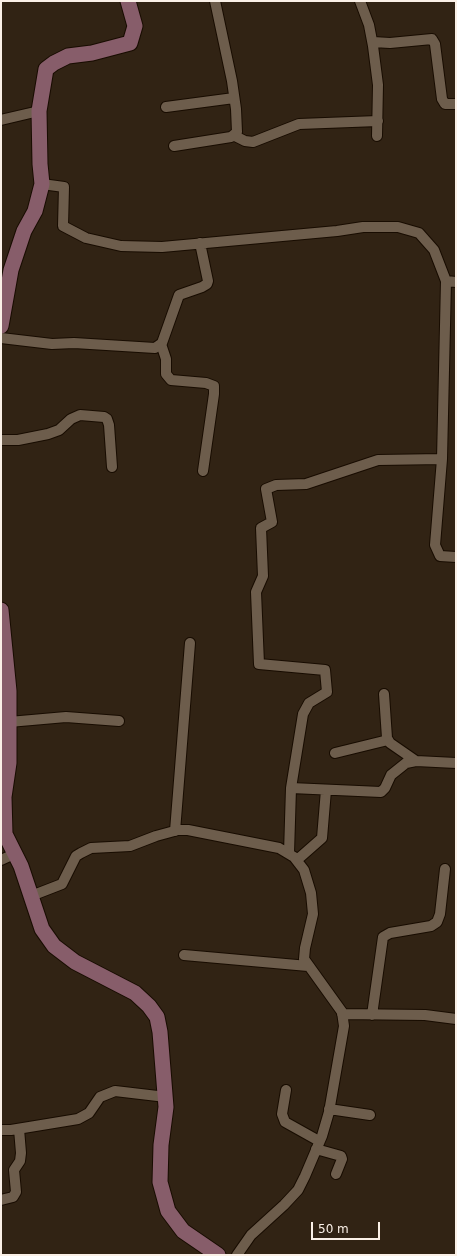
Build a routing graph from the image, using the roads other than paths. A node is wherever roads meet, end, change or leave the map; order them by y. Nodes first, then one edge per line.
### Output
1 (128, 1) edge
2 (215, 1) edge
3 (360, 1) edge
4 (373, 42) junction
5 (234, 98) junction
6 (456, 104) edge
7 (166, 107) dead end
8 (39, 111) junction
9 (1, 120) edge
10 (378, 121) junction
11 (235, 136) junction
12 (377, 136) dead end
13 (174, 146) dead end
14 (42, 184) junction
15 (200, 243) junction
16 (6, 272) edge
17 (451, 282) edge
18 (1, 326) edge
19 (1, 338) edge
20 (161, 344) junction
21 (1, 440) edge
22 (442, 459) junction
23 (112, 467) dead end
24 (203, 471) dead end
25 (456, 557) edge
26 (1, 610) edge
27 (190, 642) dead end
28 (384, 694) dead end
29 (120, 721) dead end
30 (9, 722) junction
31 (388, 740) junction
32 (335, 753) dead end
33 (416, 761) junction
34 (456, 763) edge
35 (291, 788) junction
36 (326, 790) junction
37 (175, 831) junction
38 (289, 853) junction
39 (8, 857) edge
40 (297, 860) junction
41 (445, 869) dead end
42 (31, 896) junction
43 (184, 954) dead end
44 (308, 966) junction
45 (342, 1014) junction
46 (372, 1014) junction
47 (456, 1019) edge
48 (286, 1090) dead end
49 (166, 1097) junction
50 (329, 1109) junction
51 (370, 1115) dead end
52 (19, 1129) junction
53 (1, 1130) edge
54 (318, 1145) junction
55 (336, 1174) dead end
56 (1, 1200) edge
57 (218, 1255) edge
58 (237, 1255) edge

1 - 8 street
2 - 5 street
3 - 4 street
4 - 6 street
4 - 10 street
5 - 7 street
5 - 11 street
8 - 9 street
8 - 14 street
10 - 11 street
10 - 12 street
11 - 13 street
14 - 15 street
14 - 16 street
15 - 17 street
15 - 20 street
16 - 18 street
17 - 22 street
19 - 20 street
20 - 24 street
21 - 23 street
22 - 25 street
22 - 35 street
26 - 30 street
27 - 37 street
28 - 31 street
29 - 30 street
30 - 39 street
31 - 32 street
31 - 33 street
33 - 34 street
33 - 36 street
35 - 36 street
35 - 38 street
36 - 40 street
37 - 38 street
37 - 42 street
38 - 40 street
39 - 42 street
40 - 44 street
41 - 46 street
42 - 49 street
43 - 44 street
44 - 45 street
45 - 46 street
45 - 50 street
46 - 47 street
48 - 54 street
49 - 52 street
49 - 57 street
50 - 51 street
50 - 54 street
52 - 53 street
52 - 56 street
54 - 55 street
54 - 58 street

